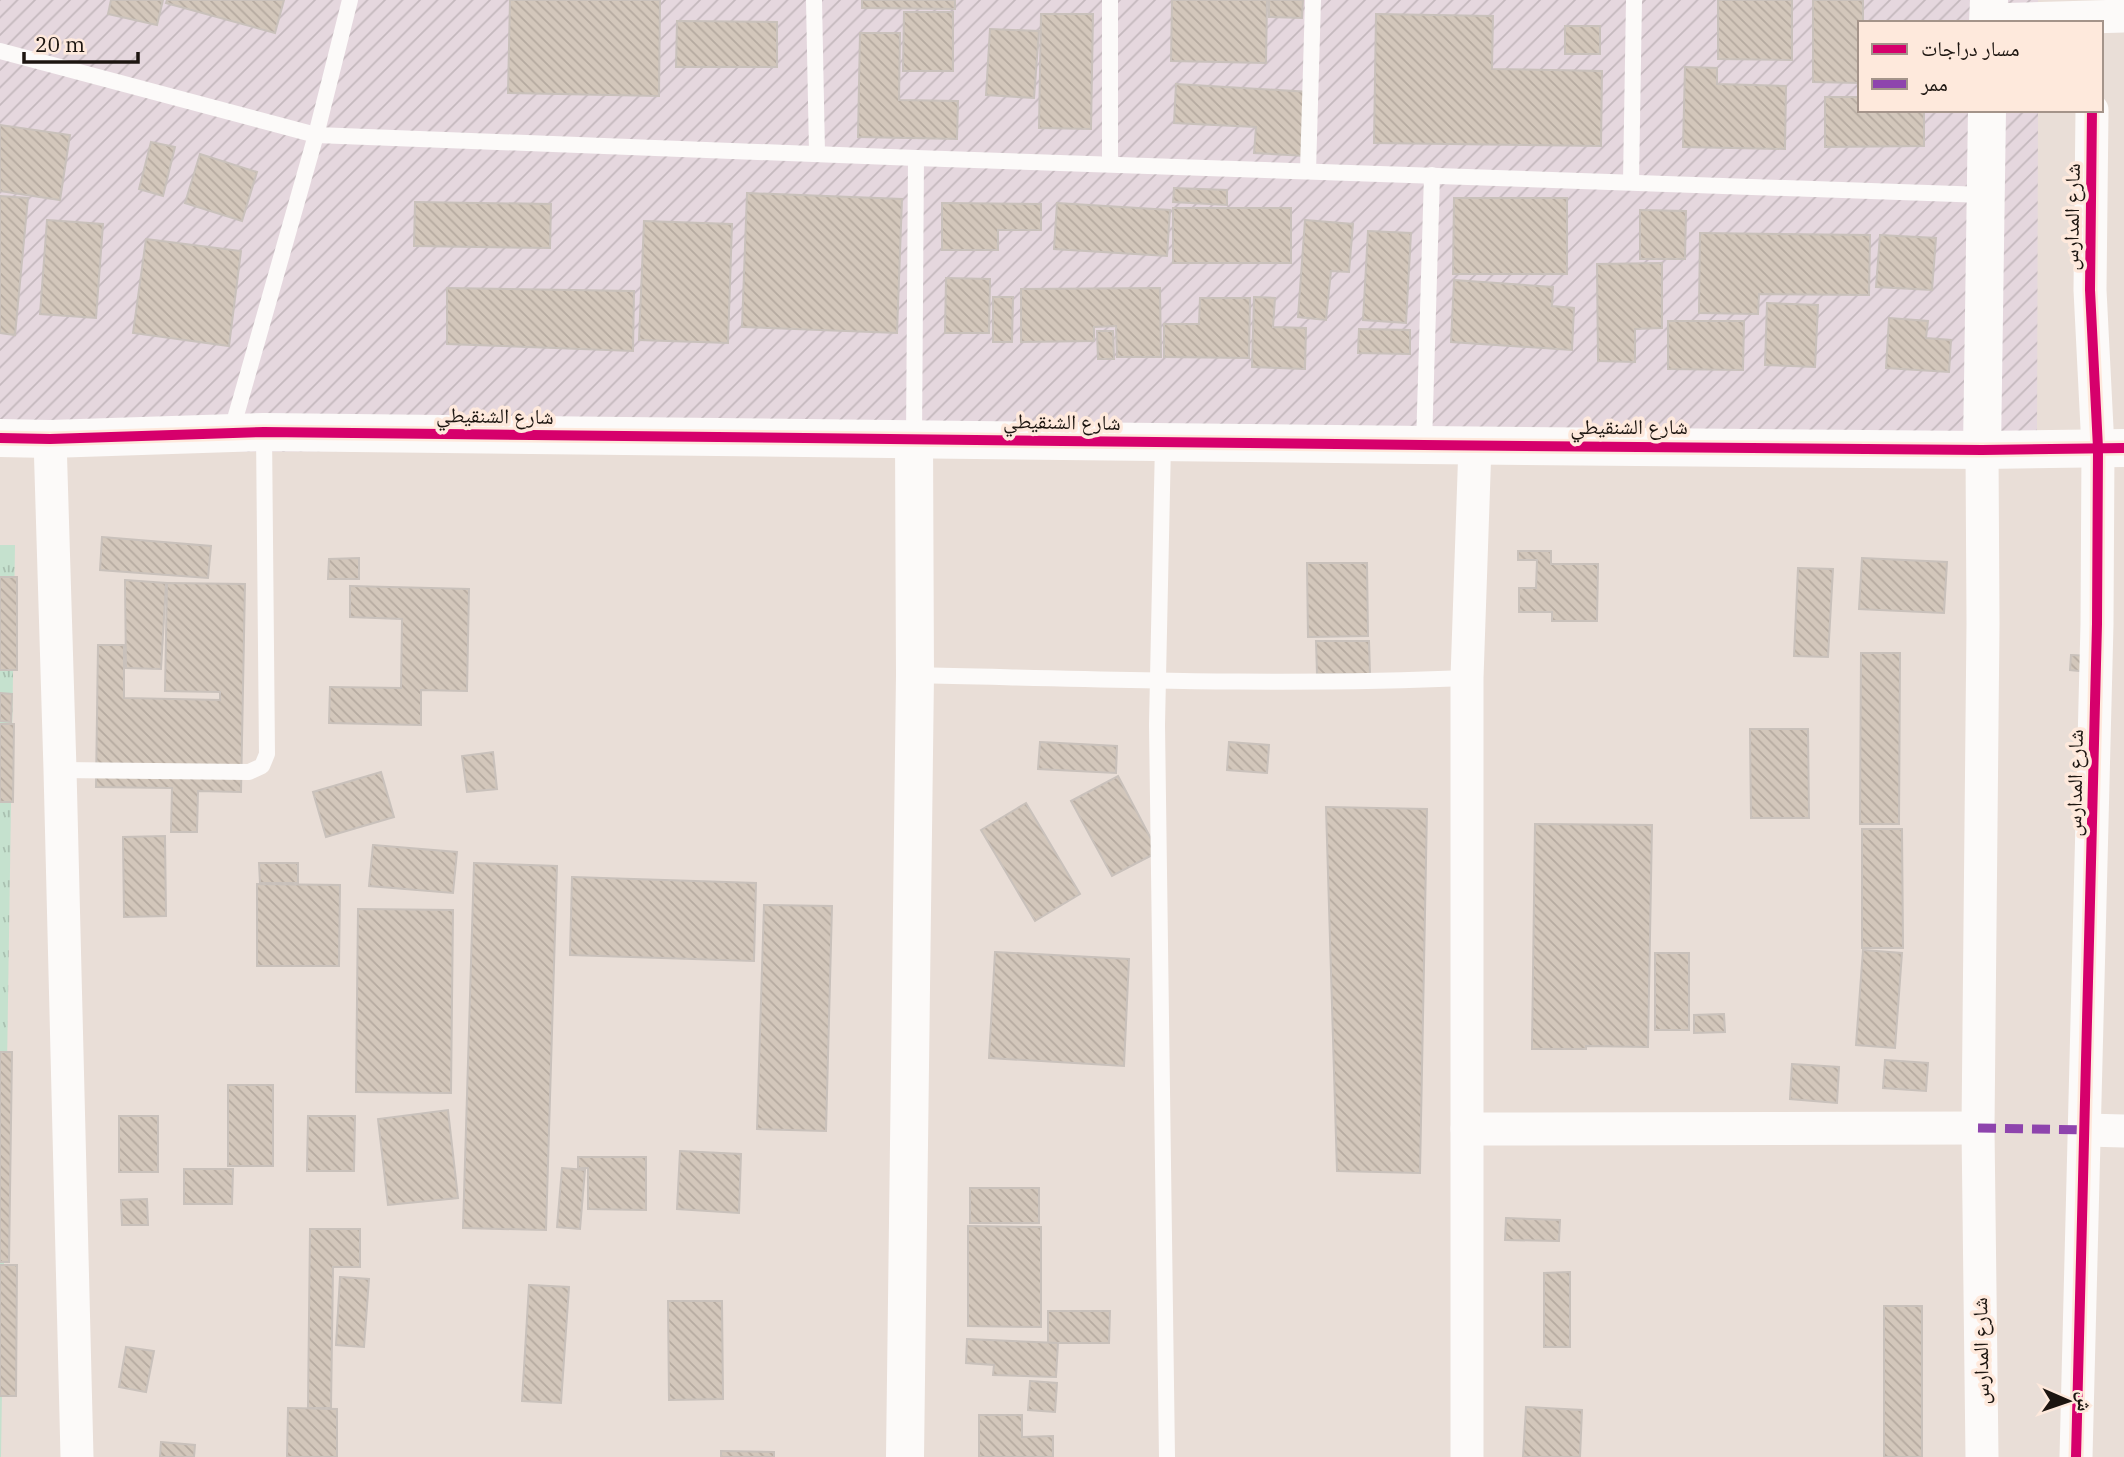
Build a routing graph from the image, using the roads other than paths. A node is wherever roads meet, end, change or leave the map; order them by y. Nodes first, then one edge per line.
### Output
1 (351, 0) edge
2 (814, 0) edge
3 (1110, 0) edge
4 (1313, 0) edge
5 (1634, 0) edge
6 (1988, 14) edge
7 (2101, 14) edge
8 (0, 51) edge
9 (1987, 112) edge
10 (2092, 112) edge
11 (316, 135) junction
12 (817, 153) junction
13 (916, 158) junction
14 (1110, 164) junction
15 (1308, 170) junction
16 (1432, 175) junction
17 (1631, 182) junction
18 (1985, 195) junction
19 (247, 433) junction
20 (0, 438) edge
21 (50, 439) junction
22 (915, 440) junction
23 (1163, 443) junction
24 (1424, 445) junction
25 (1475, 445) junction
26 (2111, 448) edge
27 (1982, 450) junction
28 (915, 676) junction
29 (1467, 678) junction
30 (1157, 680) junction
31 (60, 770) junction
32 (1978, 1128) junction
33 (1466, 1129) junction
34 (2086, 1130) junction
35 (2124, 1131) edge
36 (77, 1457) edge
37 (905, 1457) edge
38 (1167, 1457) edge
39 (1467, 1457) edge
40 (1982, 1457) edge
41 (2077, 1457) edge

1 - 11 lane
2 - 12 lane
3 - 14 lane
4 - 15 lane
5 - 17 lane
6 - 7 street
8 - 11 lane
9 - 18 street, شارع المدارس
10 - 26 street, شارع المدارس
11 - 12 lane
11 - 19 lane
12 - 13 lane
13 - 14 lane
13 - 22 lane
14 - 15 lane
15 - 16 lane
16 - 17 lane
16 - 24 lane
17 - 18 lane
18 - 27 street, شارع المدارس
19 - 21 street, شارع الشنقيطي
19 - 22 street, شارع الشنقيطي
19 - 31 lane
20 - 21 street, شارع الشنقيطي
21 - 31 street
22 - 23 street, شارع الشنقيطي
22 - 28 street
23 - 24 street, شارع الشنقيطي
23 - 30 lane
24 - 25 street, شارع الشنقيطي
25 - 27 street, شارع الشنقيطي
25 - 29 street
26 - 27 street, شارع الشنقيطي
26 - 34 street, شارع المدارس
27 - 32 street, شارع المدارس
28 - 30 lane
28 - 37 street
29 - 30 lane
29 - 33 street
30 - 38 lane
31 - 36 street
32 - 33 street
32 - 40 street, شارع المدارس
33 - 39 street
34 - 35 street
34 - 41 street, شارع المدارس

